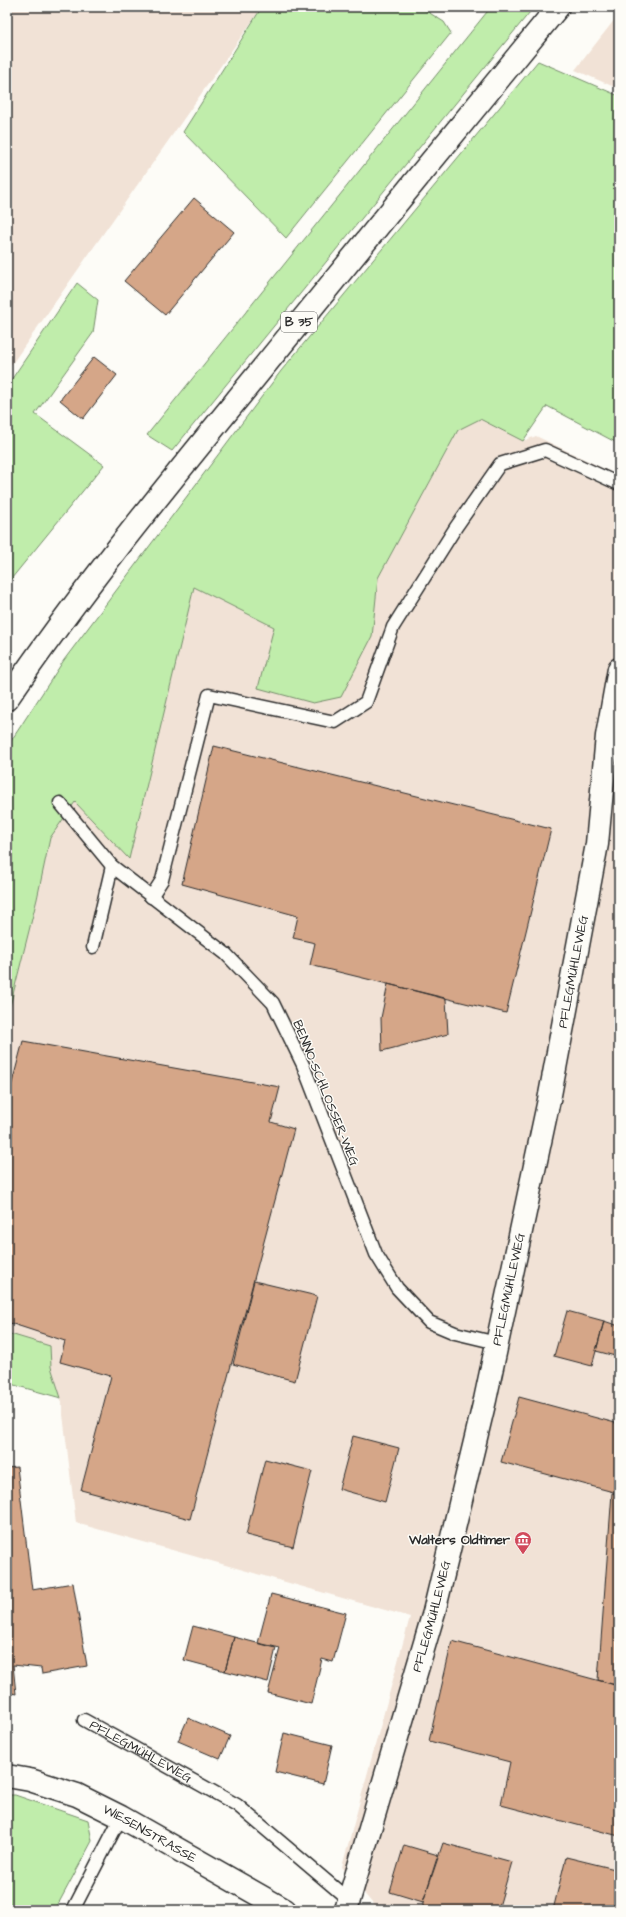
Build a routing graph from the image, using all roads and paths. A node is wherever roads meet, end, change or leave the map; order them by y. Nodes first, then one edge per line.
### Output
1 (558, 7) edge
2 (619, 484) edge
3 (619, 669) edge
4 (7, 699) edge
5 (60, 803) dead end
6 (112, 866) junction
7 (151, 897) junction
8 (93, 948) dead end
9 (497, 1343) junction
10 (84, 1720) dead end
11 (7, 1776) edge
12 (121, 1817) junction
13 (347, 1905) edge
14 (73, 1910) edge
15 (285, 1910) edge

1 - 4 street, B 35
2 - 7 lane
3 - 9 street, PFLEGMÜHLEWEG
5 - 6 lane, BENNO-SCHLOSSER-WEG
6 - 7 lane, BENNO-SCHLOSSER-WEG
6 - 8 lane
7 - 9 lane, BENNO-SCHLOSSER-WEG
9 - 13 street, PFLEGMÜHLEWEG
10 - 13 lane, PFLEGMÜHLEWEG
11 - 12 street, WIESENSTRASSE
12 - 14 lane
12 - 15 street, WIESENSTRASSE

